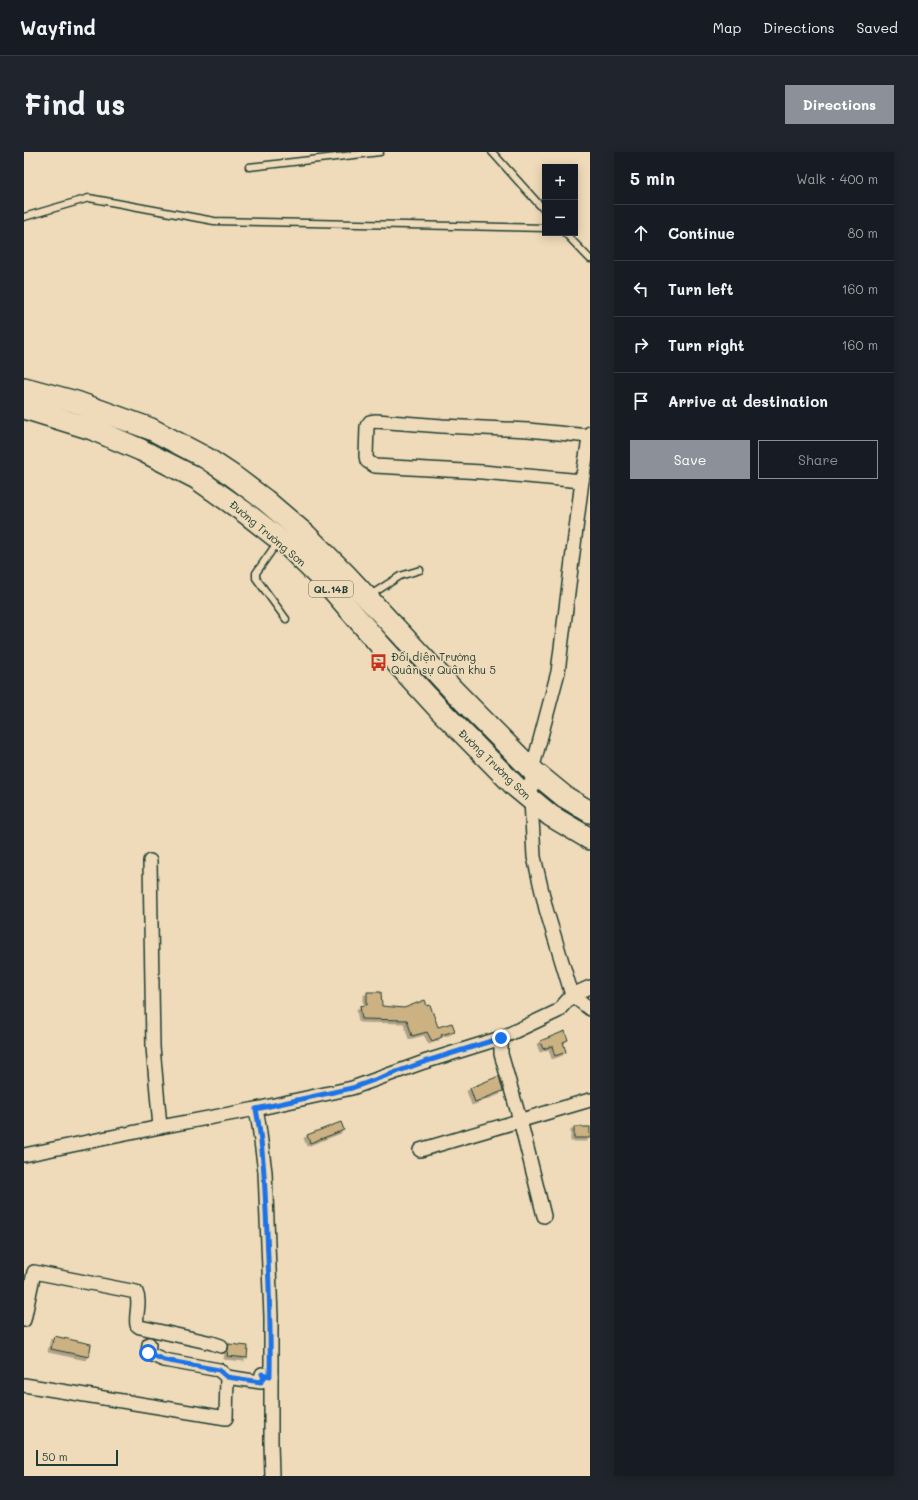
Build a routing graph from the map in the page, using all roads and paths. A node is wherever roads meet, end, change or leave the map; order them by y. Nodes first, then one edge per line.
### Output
1 (315, 152) edge
2 (380, 152) edge
3 (492, 152) edge
4 (316, 159) junction
5 (249, 168) dead end
6 (542, 208) edge
7 (24, 217) edge
8 (542, 228) edge
9 (568, 236) edge
10 (590, 259) edge
11 (24, 388) edge
12 (24, 408) edge
13 (589, 438) edge
14 (586, 482) edge
15 (279, 540) junction
16 (420, 570) dead end
17 (368, 597) junction
18 (286, 619) dead end
19 (532, 770) junction
20 (531, 799) junction
21 (590, 812) edge
22 (590, 838) edge
23 (150, 861) dead end
24 (590, 987) edge
25 (572, 995) junction
26 (590, 1009) edge
27 (501, 1038) junction
28 (590, 1100) edge
29 (256, 1109) junction
30 (520, 1120) junction
31 (160, 1127) junction
32 (420, 1150) dead end
33 (24, 1155) edge
34 (544, 1216) dead end
35 (24, 1320) edge
36 (149, 1344) dead end
37 (221, 1346) dead end
38 (270, 1376) junction
39 (227, 1377) junction
40 (24, 1385) edge
41 (272, 1476) edge

1 - 4 lane
2 - 4 lane
3 - 6 lane
4 - 5 lane
7 - 8 lane
9 - 10 lane
11 - 17 highway, Đường Trường Sơn / QL.14B
12 - 15 highway, Đường Trường Sơn / QL.14B
13 - 14 street
13 - 14 street
14 - 19 street
15 - 18 lane
15 - 20 highway, Đường Trường Sơn / QL.14B
16 - 17 lane
17 - 19 highway, Đường Trường Sơn / QL.14B
19 - 20 street
19 - 21 highway, Đường Trường Sơn / QL.14B
20 - 22 highway, Đường Trường Sơn / QL.14B
20 - 25 street
23 - 31 street
24 - 25 street
25 - 26 street
25 - 27 street
27 - 29 street
27 - 30 street
28 - 30 street
29 - 31 street
29 - 38 street
30 - 32 street
30 - 34 street
31 - 33 street
35 - 37 street
36 - 39 street
38 - 39 street
38 - 41 street
39 - 40 street

